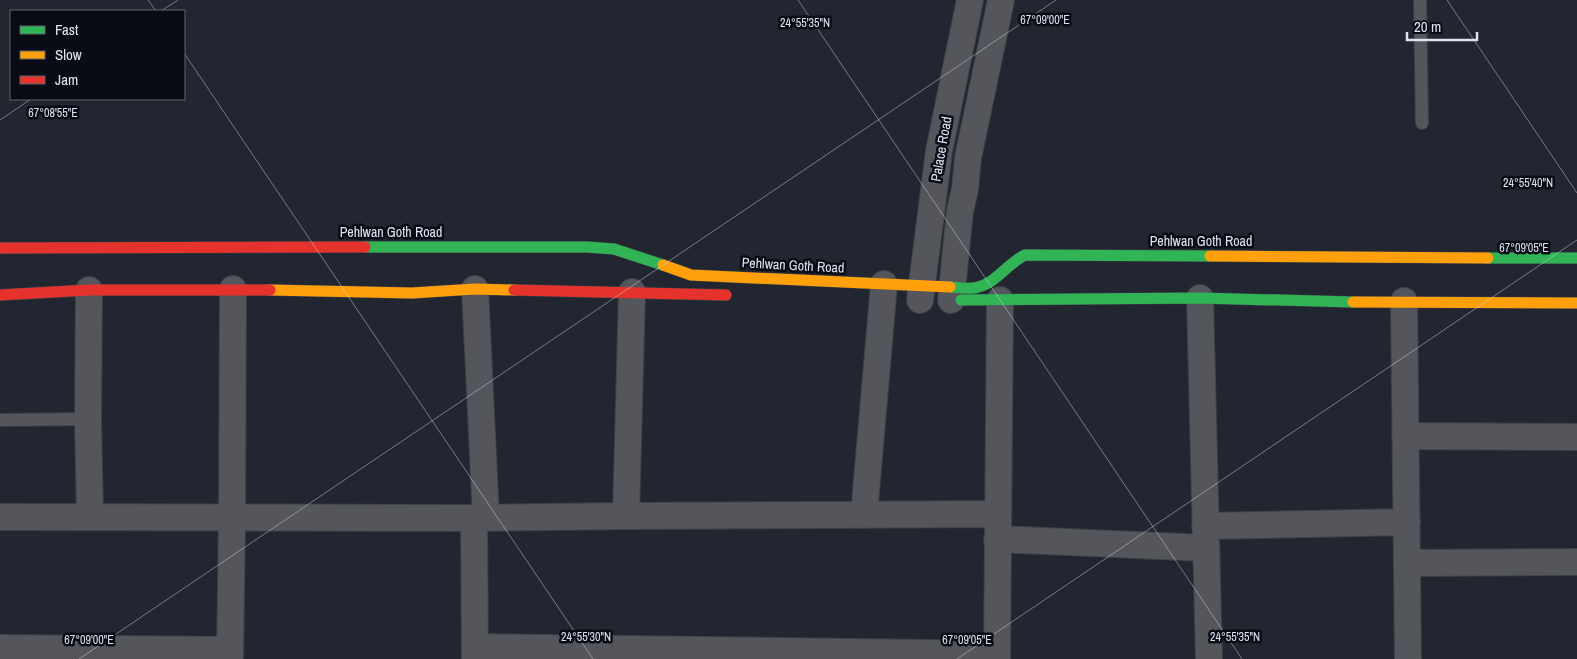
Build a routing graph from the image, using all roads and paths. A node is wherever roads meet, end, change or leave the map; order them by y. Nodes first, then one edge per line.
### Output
1 (970, 0) edge
2 (1001, 0) edge
3 (1420, 0) edge
4 (1422, 123) dead end
5 (0, 248) edge
6 (1577, 258) edge
7 (233, 289) junction
8 (88, 290) junction
9 (475, 290) junction
10 (632, 292) junction
11 (0, 295) edge
12 (742, 296) dead end
13 (883, 296) junction
14 (933, 296) junction
15 (1200, 298) junction
16 (1000, 300) junction
17 (1404, 301) junction
18 (1577, 303) edge
19 (88, 419) junction
20 (0, 420) edge
21 (1406, 436) junction
22 (1577, 437) edge
23 (864, 515) junction
24 (90, 516) junction
25 (626, 516) junction
26 (0, 517) edge
27 (232, 517) junction
28 (480, 518) junction
29 (1407, 522) junction
30 (997, 526) junction
31 (1206, 537) junction
32 (1577, 562) edge
33 (1407, 563) junction
34 (0, 648) edge
35 (475, 653) edge
36 (230, 655) edge
37 (997, 657) edge
38 (1209, 659) edge
39 (1408, 659) edge

1 - 14 street, Palace Road
2 - 14 street, Palace Road
3 - 4 lane
5 - 13 main road, Pehlwan Goth Road
6 - 14 main road, Pehlwan Goth Road
7 - 8 main road
7 - 9 main road
7 - 27 street
8 - 11 main road
8 - 19 street
9 - 10 main road
9 - 28 street
10 - 12 main road
10 - 25 street
13 - 14 main road, Pehlwan Goth Road
13 - 23 street
14 - 16 main road, Pehlwan Goth Road
15 - 16 main road, Pehlwan Goth Road
15 - 17 main road, Pehlwan Goth Road
15 - 31 street
16 - 30 street
17 - 18 main road, Pehlwan Goth Road
17 - 21 street
19 - 20 lane
19 - 24 street
21 - 22 street
21 - 29 street
23 - 25 street
23 - 30 street
24 - 26 street
24 - 27 street
25 - 28 street
27 - 28 street
27 - 36 street
28 - 35 street
29 - 31 street
29 - 33 street
30 - 31 street
30 - 37 street
31 - 38 street
32 - 33 street
33 - 39 street
34 - 36 street
35 - 37 street

